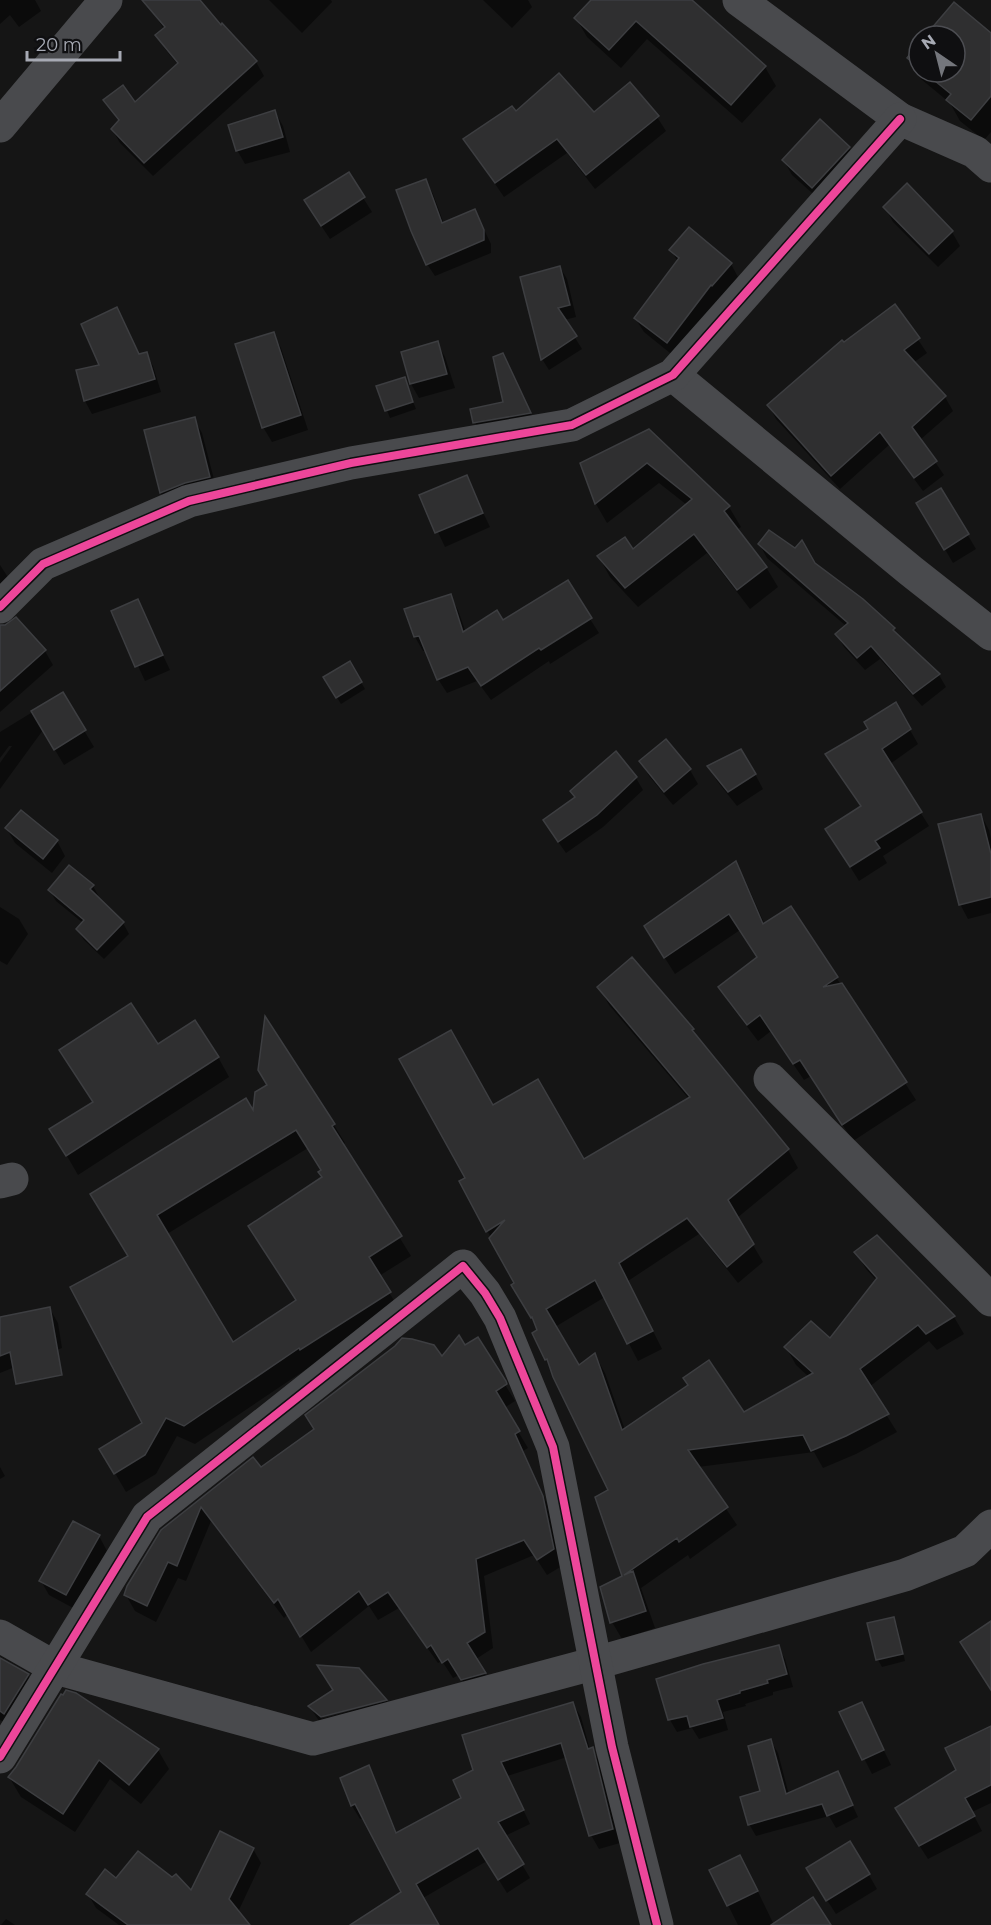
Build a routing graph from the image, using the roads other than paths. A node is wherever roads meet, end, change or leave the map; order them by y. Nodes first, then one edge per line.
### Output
1 (739, 0) edge
2 (90, 6) edge
3 (900, 119) junction
4 (0, 126) edge
5 (986, 151) edge
6 (673, 375) junction
7 (0, 607) edge
8 (991, 634) edge
9 (770, 1079) dead end
10 (991, 1300) edge
11 (991, 1526) edge
12 (0, 1635) edge
13 (596, 1663) junction
14 (56, 1668) junction
15 (0, 1757) edge
16 (657, 1925) edge

1 - 3 street
2 - 4 street
3 - 5 street
3 - 6 street
6 - 7 street
6 - 8 street
9 - 10 street
11 - 13 street
12 - 14 street
13 - 14 street
13 - 14 street
13 - 16 street
14 - 15 street

